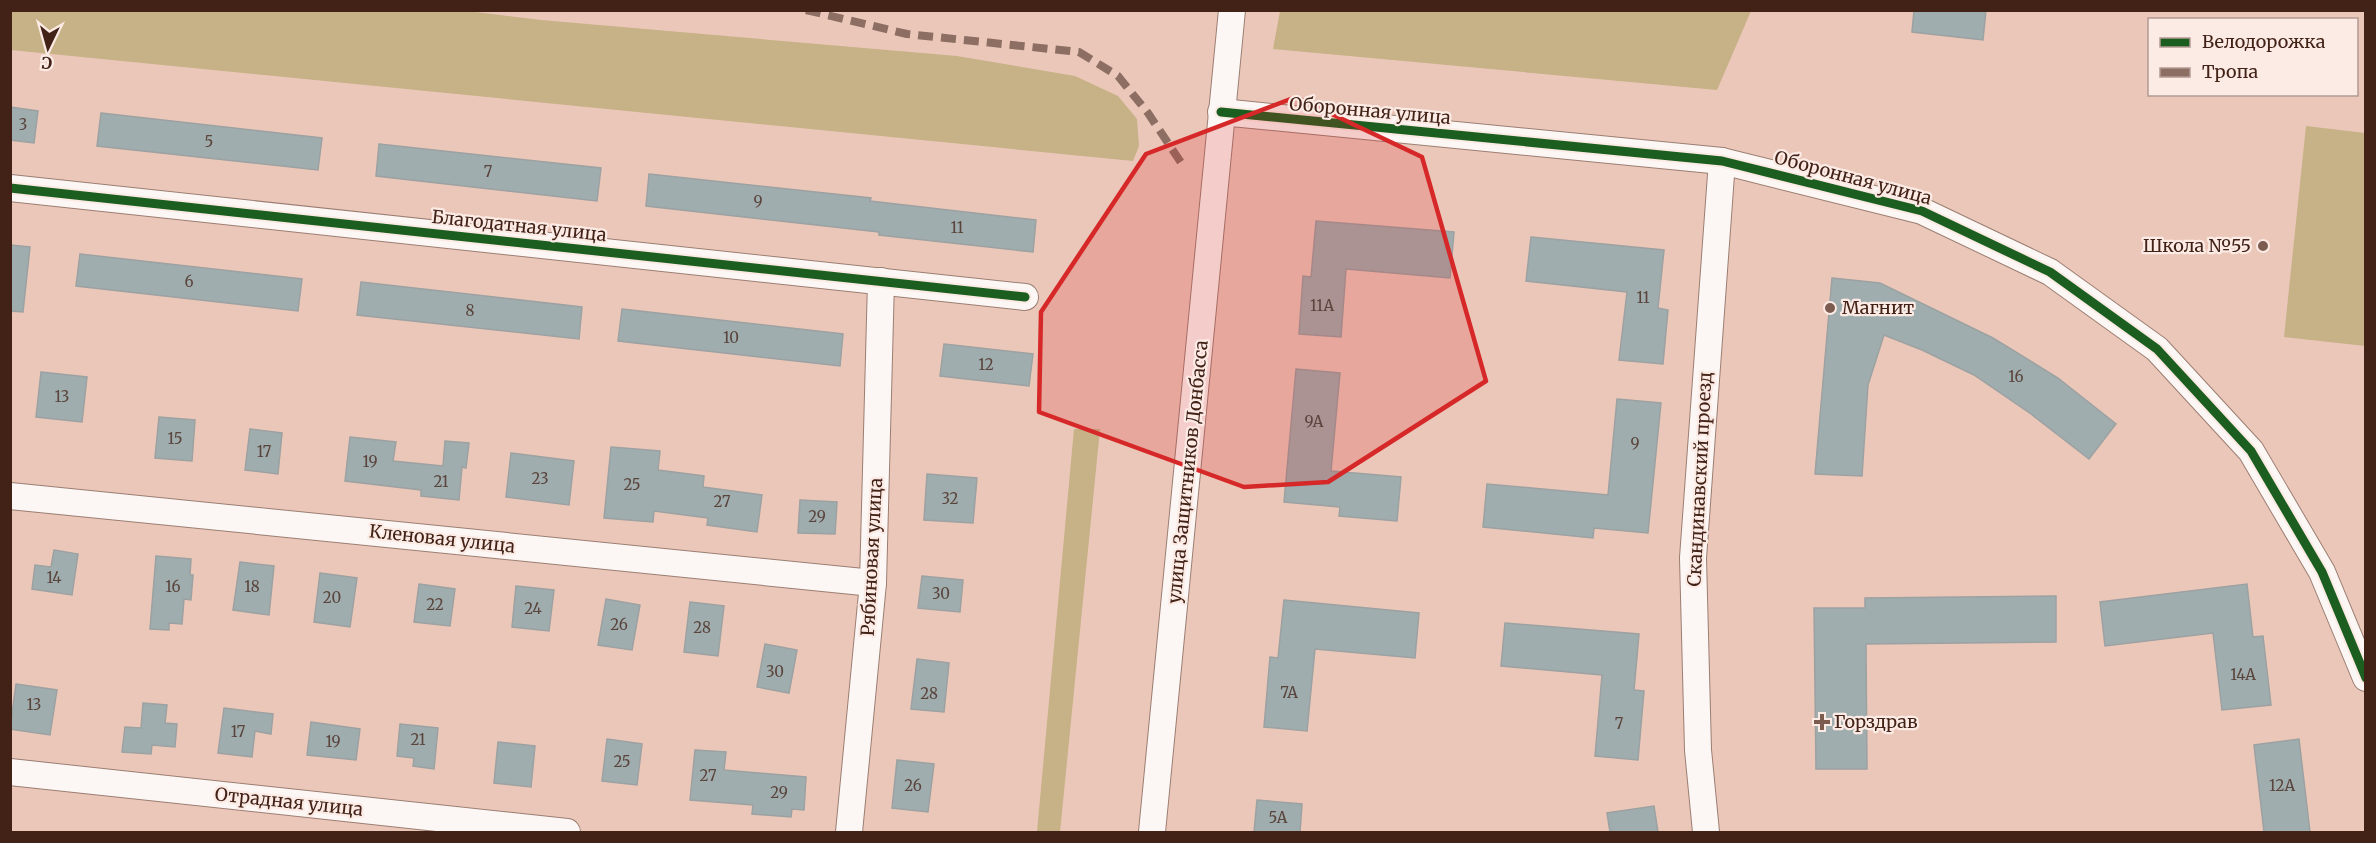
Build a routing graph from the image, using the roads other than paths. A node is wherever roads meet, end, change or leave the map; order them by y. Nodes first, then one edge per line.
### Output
1 (1232, 10) edge
2 (1221, 112) junction
3 (1722, 161) junction
4 (10, 188) edge
5 (881, 281) junction
6 (1025, 297) dead end
7 (10, 496) edge
8 (873, 583) junction
9 (2366, 678) edge
10 (10, 772) edge
11 (567, 832) edge
12 (849, 832) edge
13 (1152, 832) edge
14 (1706, 832) edge

1 - 2 street, улица Защитников Донбасса
2 - 3 street, Оборонная улица
2 - 13 street, улица Защитников Донбасса
3 - 9 street, Оборонная улица
3 - 14 street, Скандинавский проезд
4 - 5 street, Благодатная улица
5 - 6 street, Благодатная улица
5 - 8 street, Рябиновая улица
7 - 8 street, Кленовая улица
8 - 12 street, Рябиновая улица
10 - 11 street, Отрадная улица

